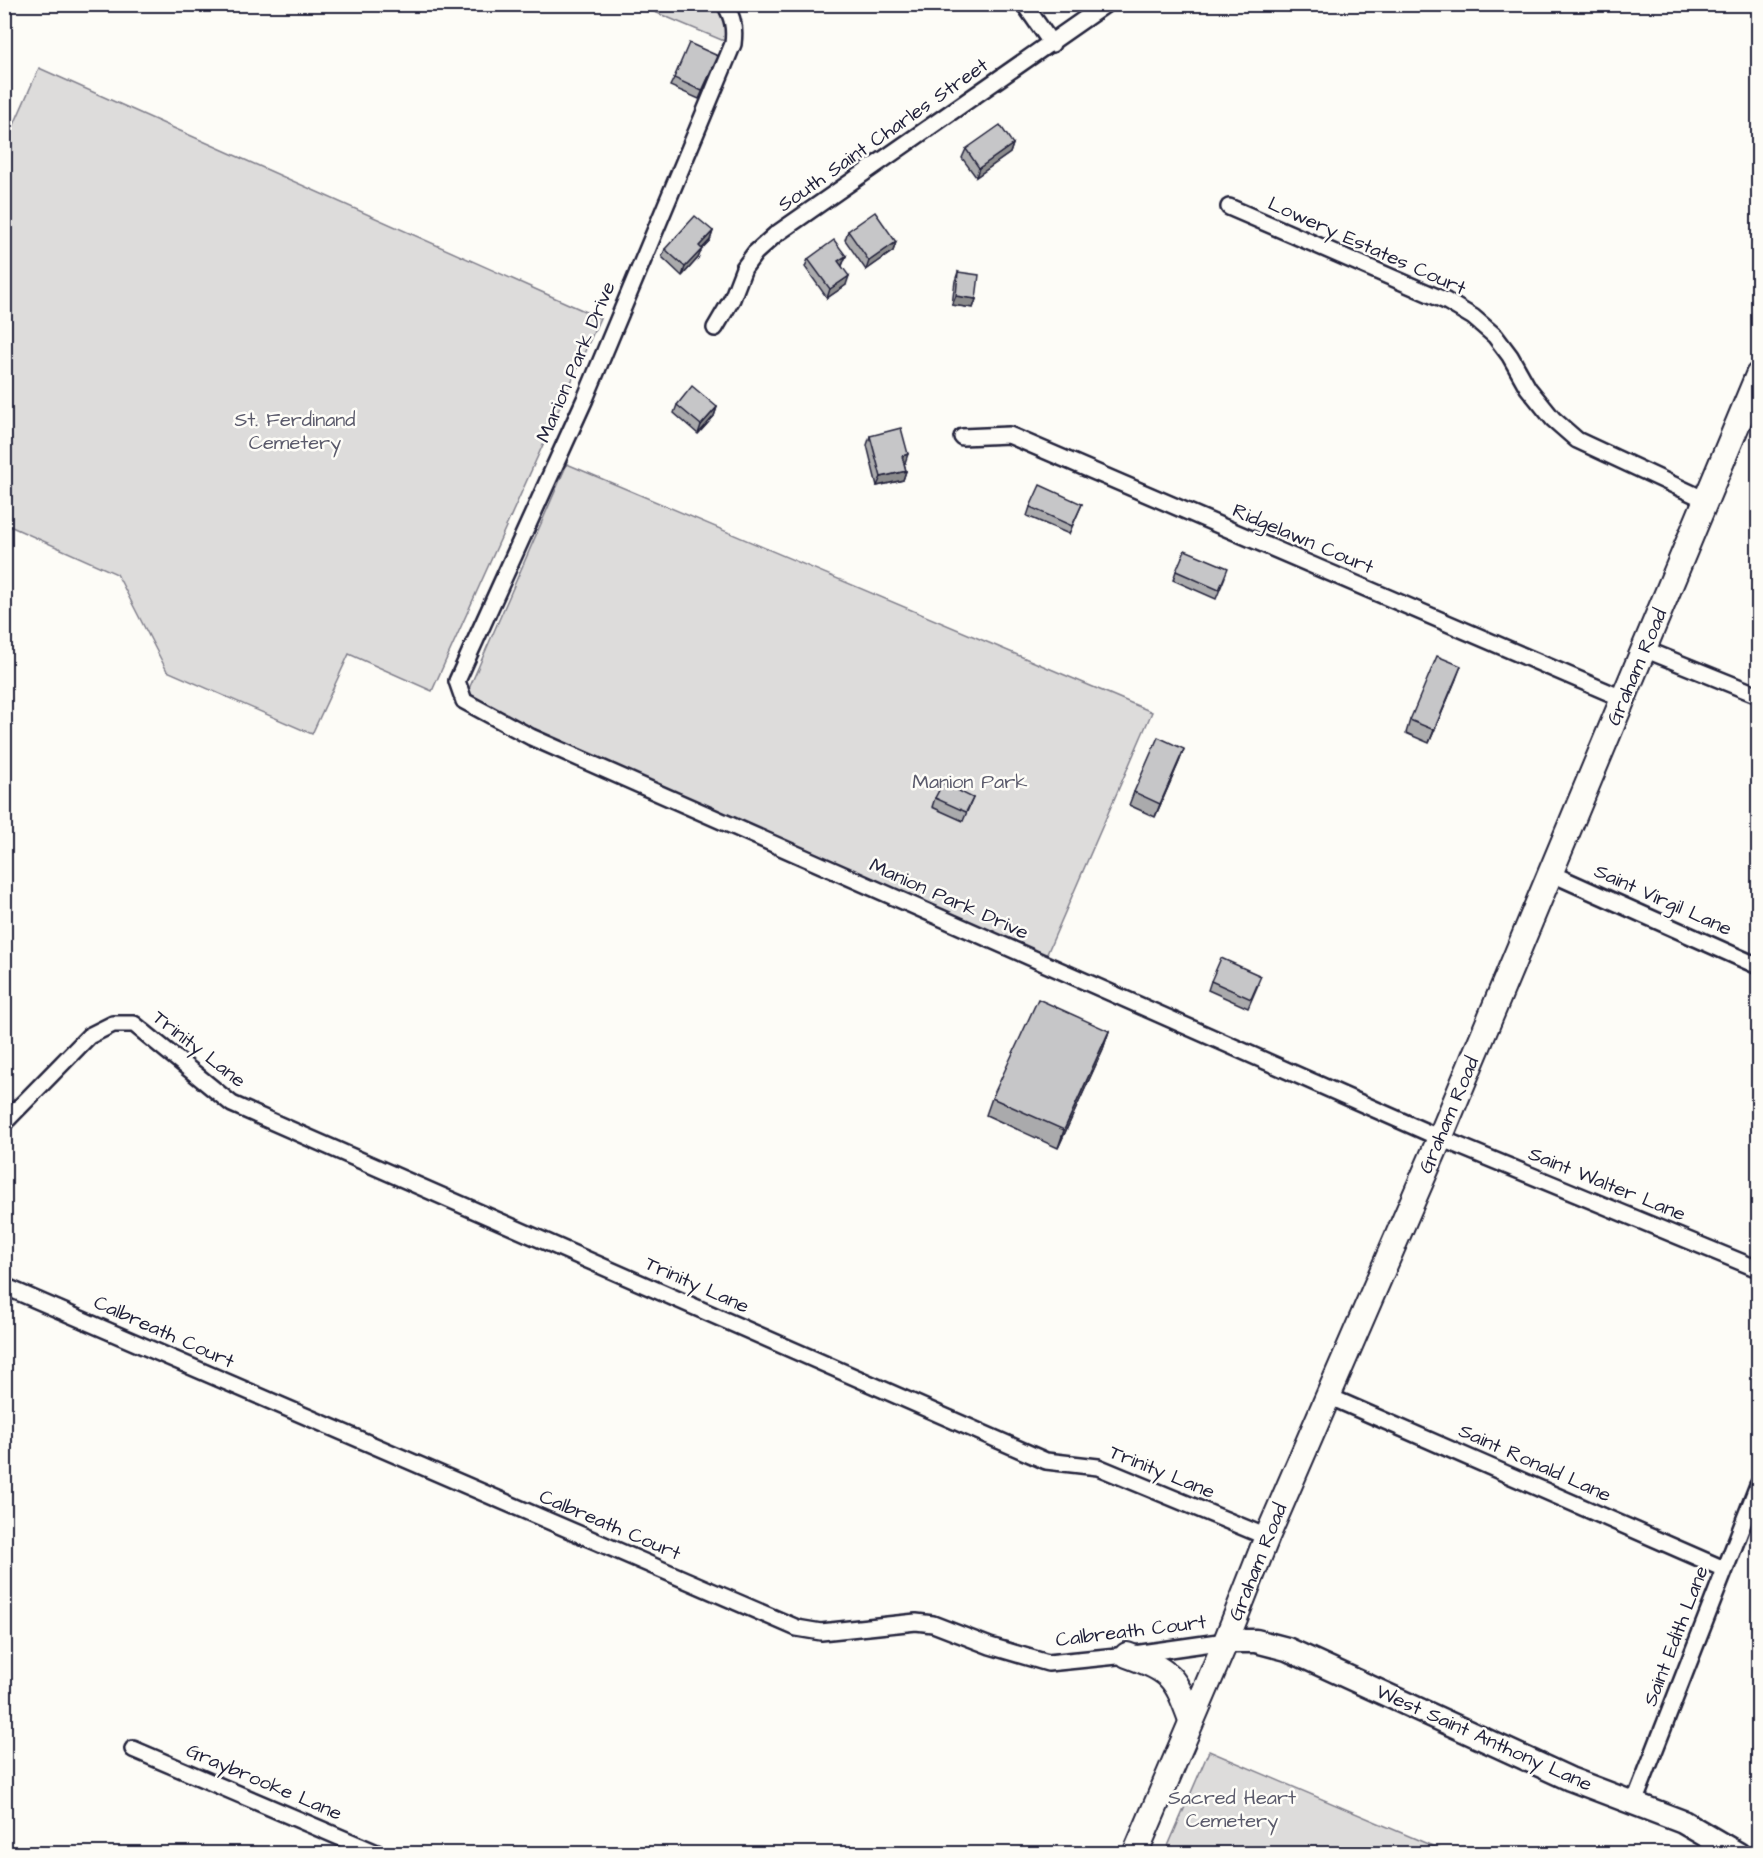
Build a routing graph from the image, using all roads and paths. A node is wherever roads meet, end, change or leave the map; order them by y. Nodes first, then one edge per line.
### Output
1 (725, 4) edge
2 (1024, 4) edge
3 (1106, 4) edge
4 (1052, 44) junction
5 (1229, 207) dead end
6 (715, 328) dead end
7 (1758, 375) edge
8 (962, 437) dead end
9 (1706, 500) junction
10 (1644, 649) junction
11 (457, 681) joint
12 (1758, 694) edge
13 (1624, 699) junction
14 (1550, 873) junction
15 (1758, 966) edge
16 (4, 1123) edge
17 (1440, 1138) junction
18 (1758, 1269) edge
19 (4, 1286) edge
20 (1328, 1396) junction
21 (1758, 1485) edge
22 (1267, 1537) junction
23 (1724, 1569) junction
24 (1226, 1641) junction
25 (1127, 1655) junction
26 (1191, 1720) junction
27 (133, 1749) dead end
28 (1634, 1803) junction
29 (380, 1854) edge
30 (1135, 1854) edge
31 (1737, 1854) edge

1 - 11 street, Marion Park Drive
2 - 4 street
3 - 4 street, South Saint Charles Street
4 - 6 street, South Saint Charles Street
5 - 9 street, Lowery Estates Court
7 - 9 main road, Graham Road
8 - 13 street, Ridgelawn Court
9 - 10 main road, Graham Road
10 - 12 street
10 - 13 main road, Graham Road
11 - 17 street, Manion Park Drive
13 - 14 main road, Graham Road
14 - 15 street, Saint Virgil Lane
14 - 17 main road, Graham Road
16 - 22 street, Trinity Lane
17 - 18 street, Saint Walter Lane
17 - 20 main road, Graham Road
19 - 25 street, Calbreath Court
20 - 22 main road, Graham Road
20 - 23 street, Saint Ronald Lane
21 - 23 street, Saint Edith Lane
22 - 24 main road, Graham Road
23 - 28 street, Saint Edith Lane
24 - 25 street, Calbreath Court
24 - 26 main road, Graham Road
24 - 28 street, West Saint Anthony Lane
25 - 26 main road
26 - 30 main road, Graham Road
27 - 29 street, Graybrooke Lane
28 - 31 street, West Saint Anthony Lane

